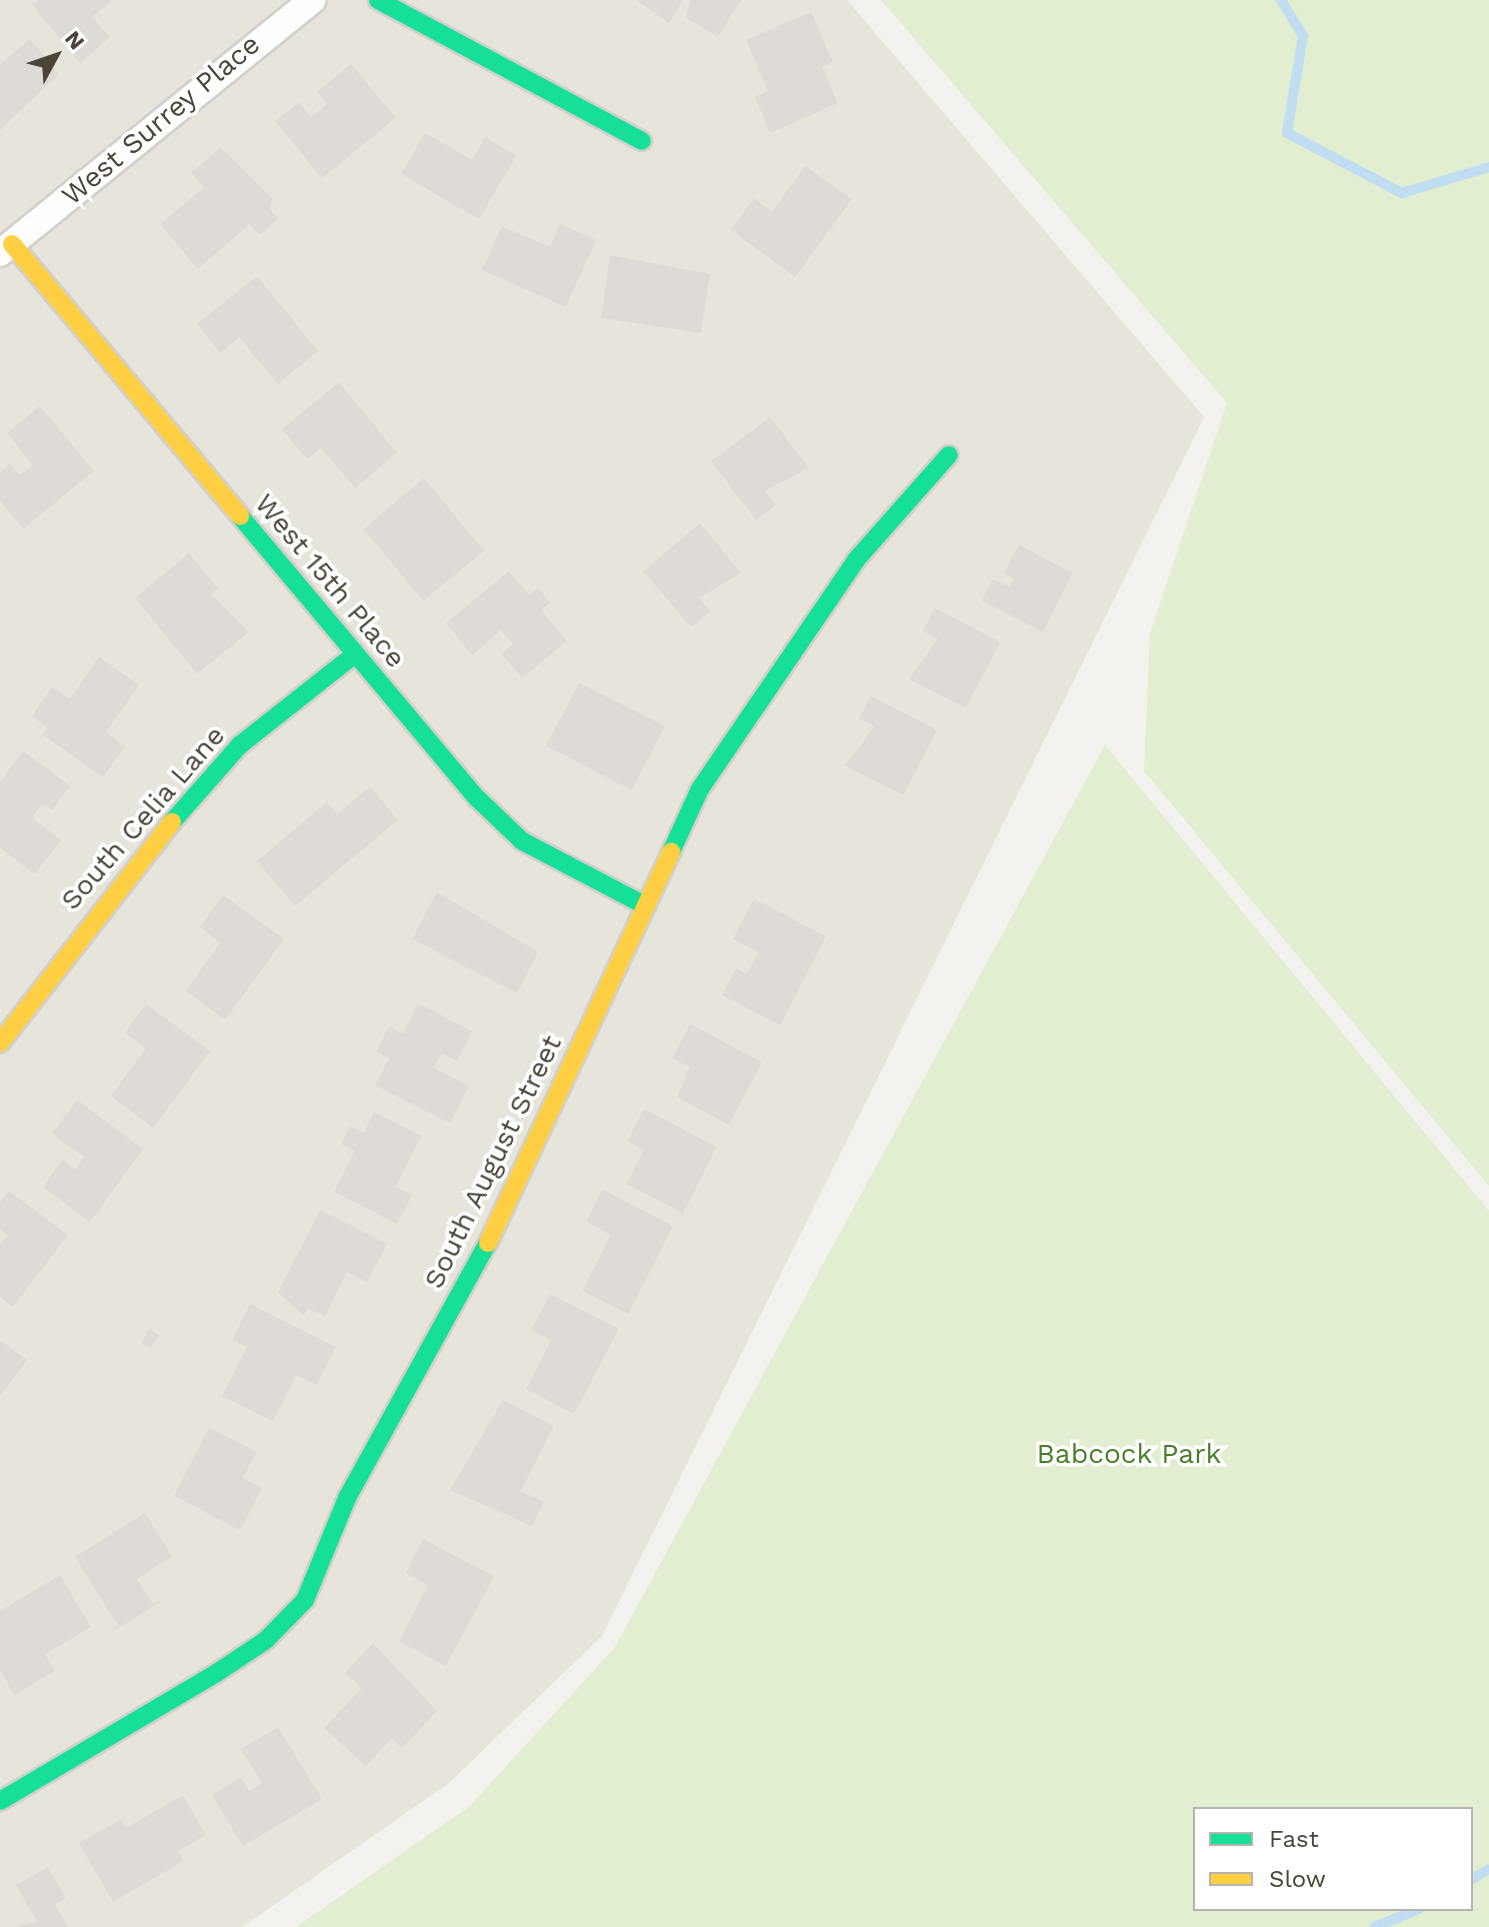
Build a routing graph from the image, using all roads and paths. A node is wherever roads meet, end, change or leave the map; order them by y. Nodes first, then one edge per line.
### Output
1 (312, 0) edge
2 (378, 0) edge
3 (642, 141) dead end
4 (6, 249) edge
5 (949, 455) dead end
6 (354, 655) junction
7 (646, 906) junction
8 (0, 1043) edge
9 (0, 1801) edge

1 - 4 street, West Surrey Place
2 - 3 street
4 - 6 street, West 15th Place
5 - 7 street, South August Street
6 - 7 street, West 15th Place
6 - 8 street, South Celia Lane
7 - 9 street, South August Street

